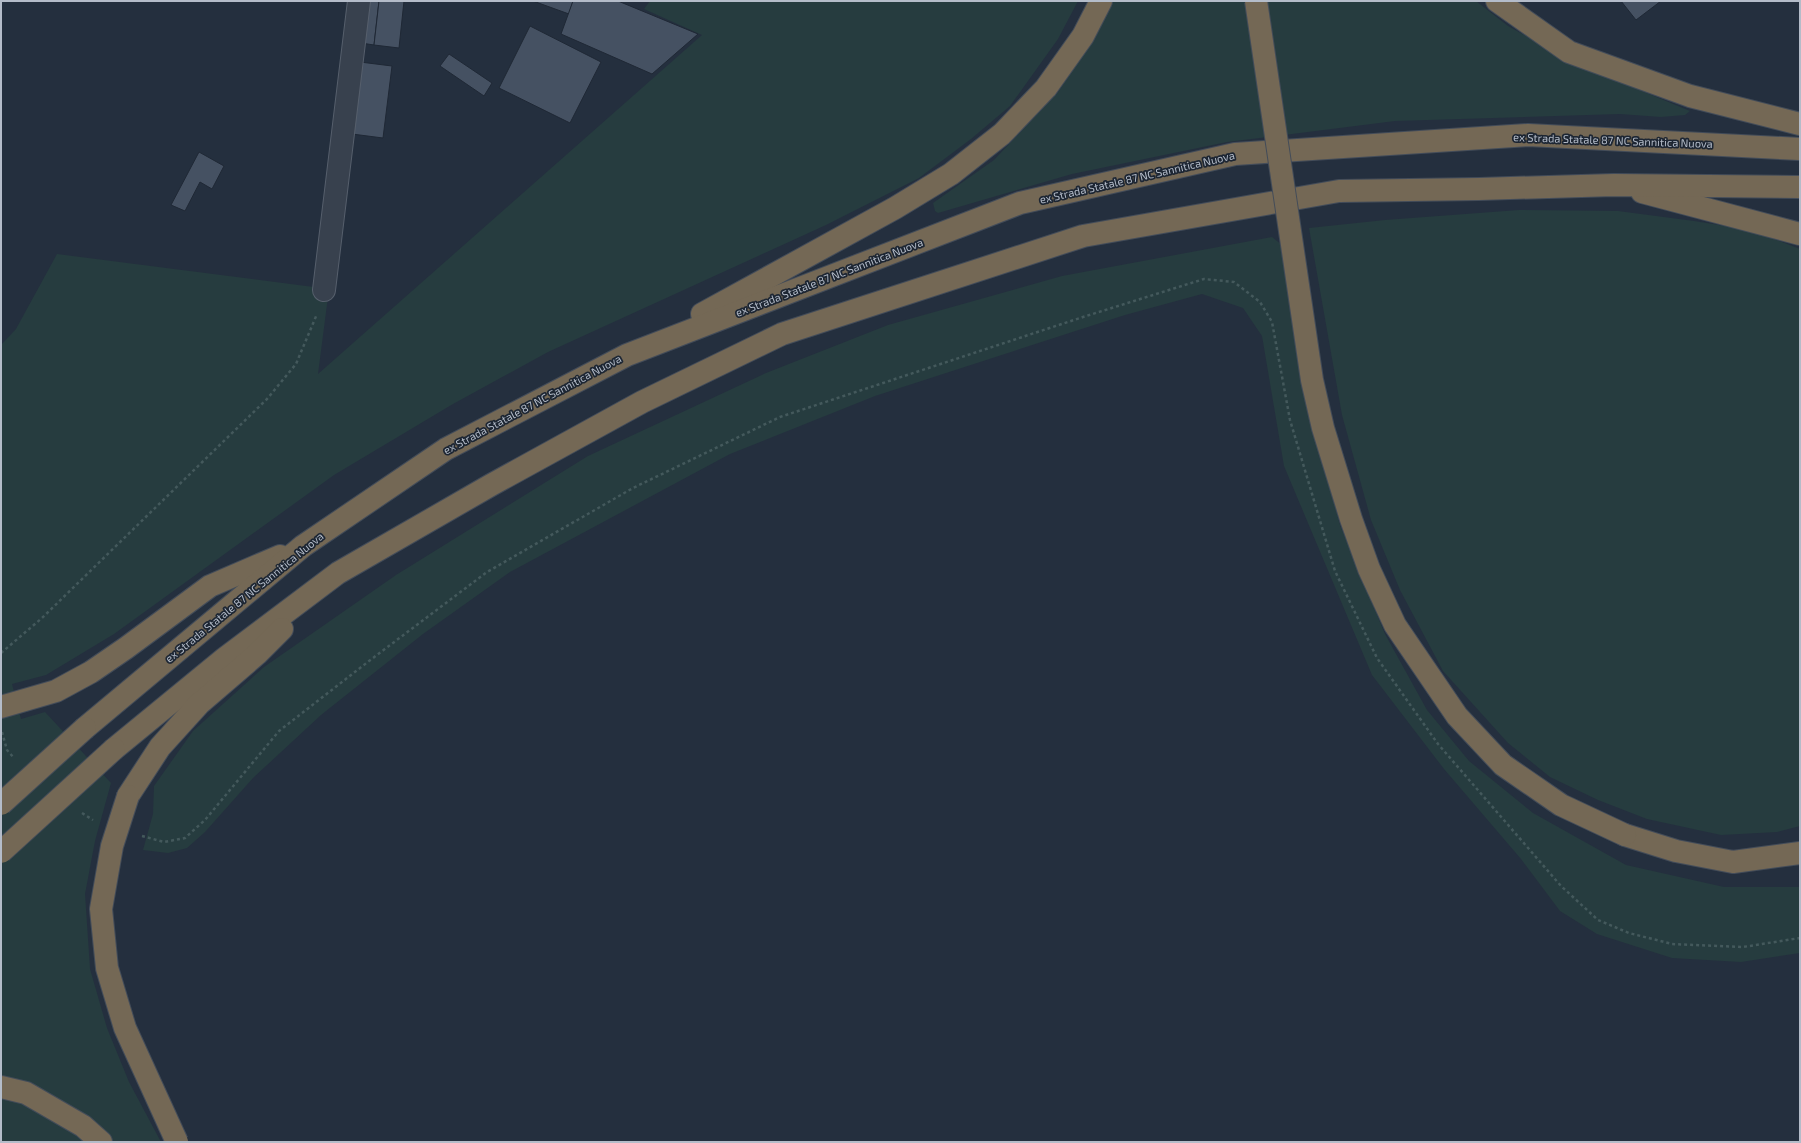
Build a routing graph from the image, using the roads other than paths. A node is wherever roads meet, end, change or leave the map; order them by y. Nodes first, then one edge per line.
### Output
1 (359, 1) edge
2 (1101, 1) edge
3 (1256, 1) edge
4 (1497, 1) edge
5 (1800, 124) edge
6 (1800, 149) edge
7 (1614, 184) junction
8 (1800, 187) edge
9 (1800, 234) edge
10 (324, 290) road end
11 (626, 355) junction
12 (303, 546) junction
13 (338, 573) junction
14 (1, 707) edge
15 (1, 804) edge
16 (1, 852) edge
17 (1800, 852) edge
18 (1, 1087) edge
19 (101, 1142) edge
20 (177, 1142) edge

1 - 10 street
2 - 11 highway
3 - 17 highway, bridge
4 - 5 highway
6 - 11 highway, ex Strada Statale 87 NC Sannitica Nuova
7 - 8 highway
7 - 9 highway
7 - 13 highway
11 - 12 highway, ex Strada Statale 87 NC Sannitica Nuova
12 - 14 highway
12 - 15 highway, ex Strada Statale 87 NC Sannitica Nuova, bridge
13 - 16 highway, bridge
13 - 20 highway, bridge
18 - 19 highway

